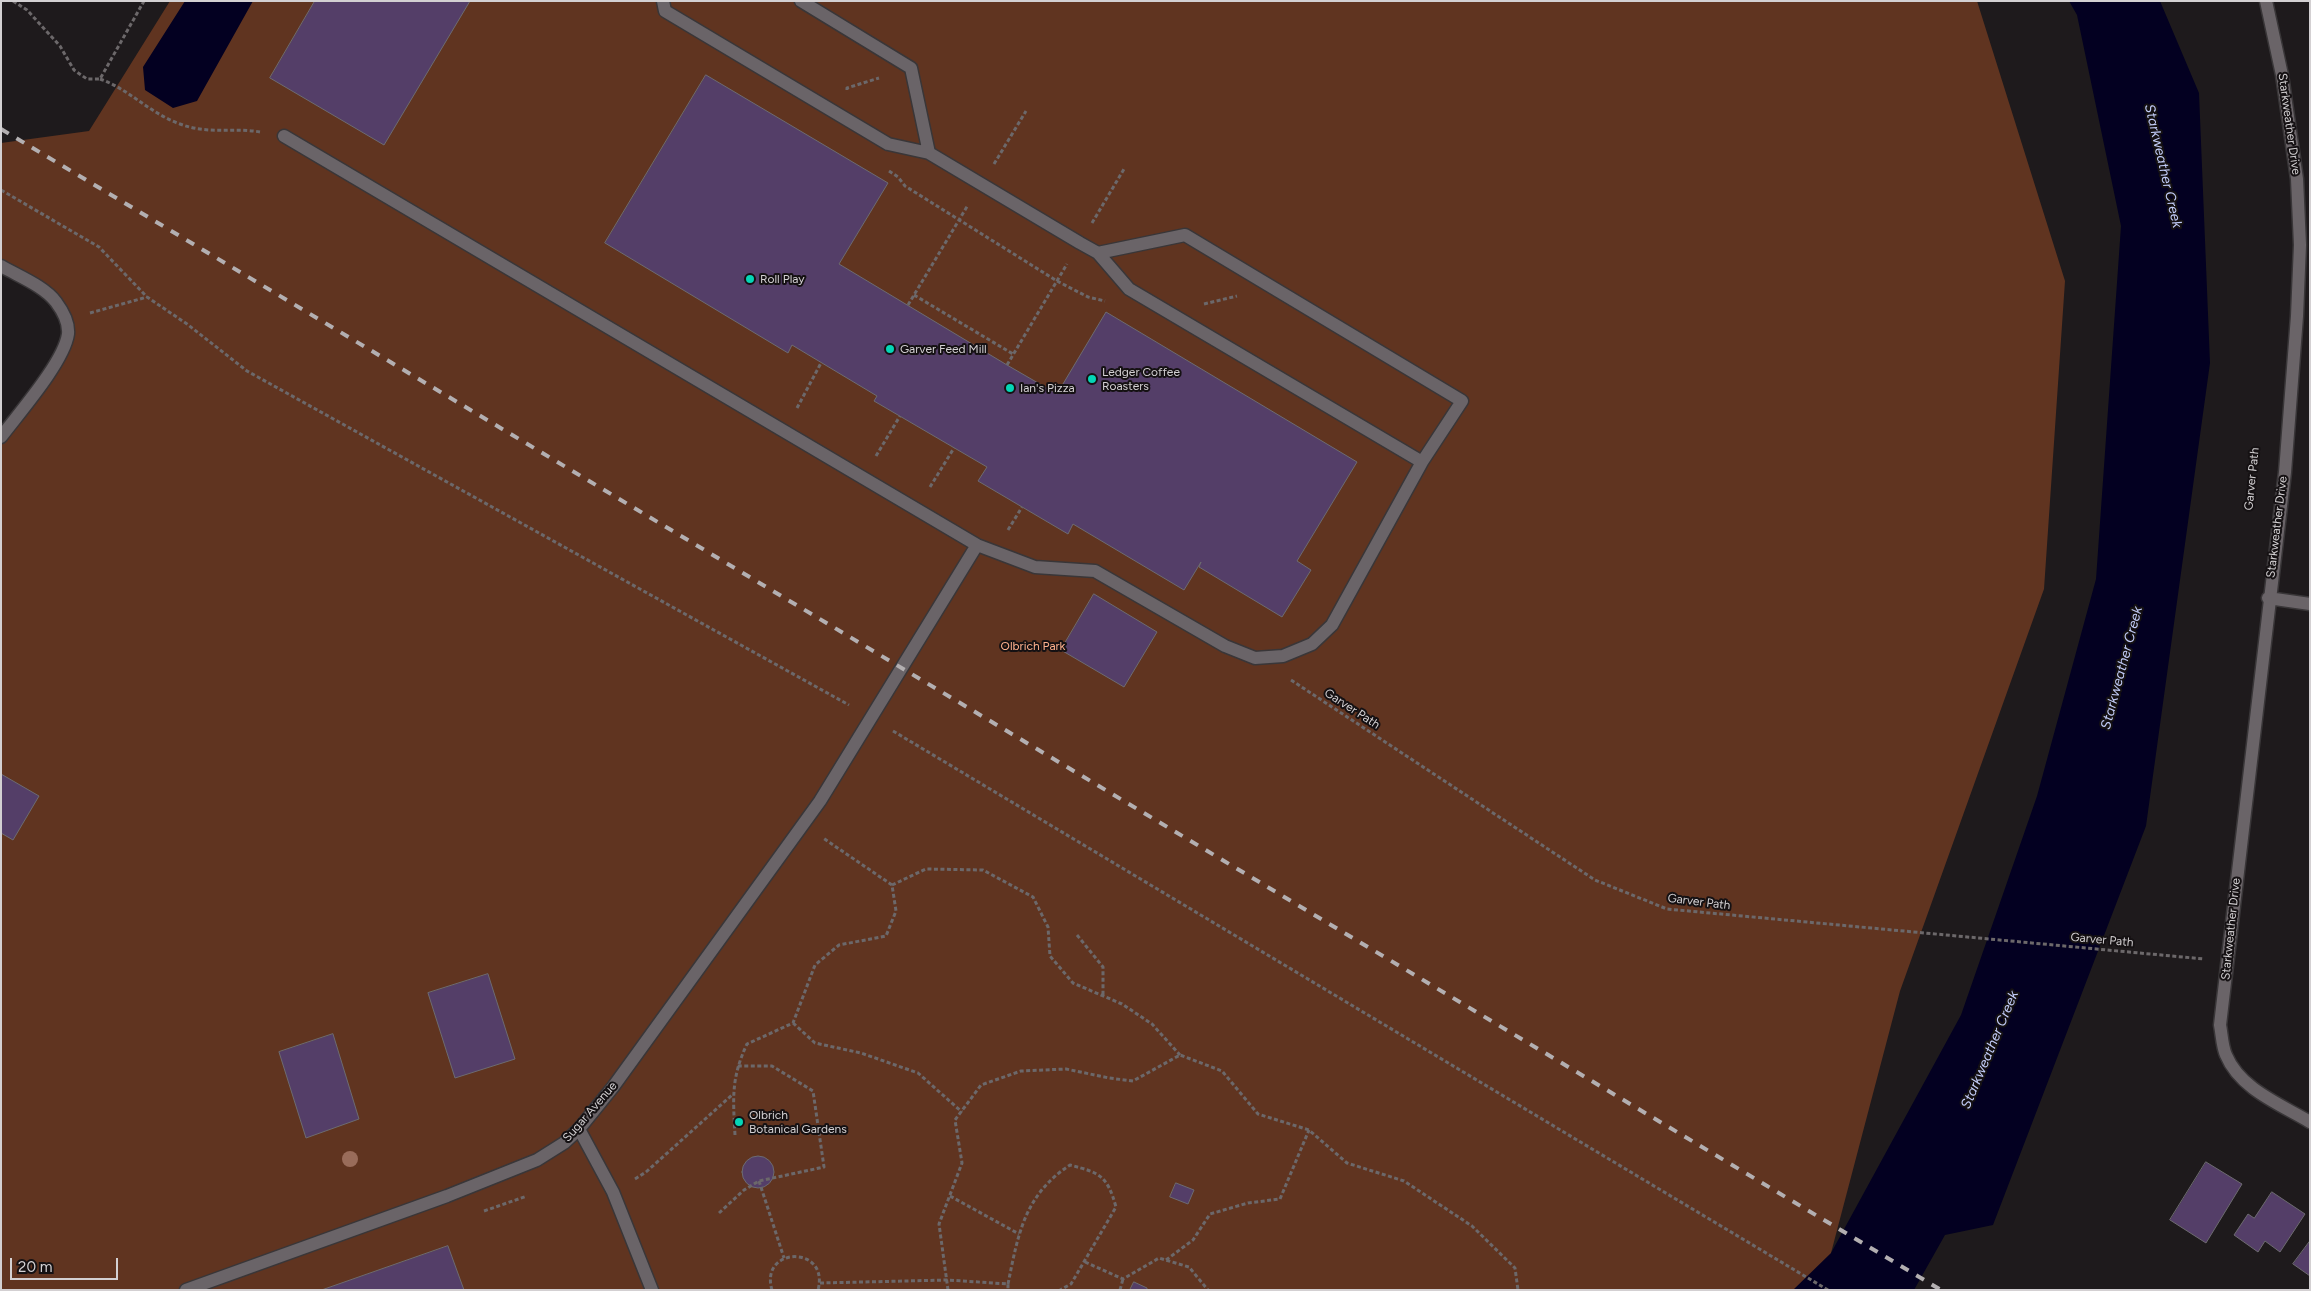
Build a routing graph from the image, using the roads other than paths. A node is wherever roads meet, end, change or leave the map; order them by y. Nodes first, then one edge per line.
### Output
1 (801, 1) edge
2 (2266, 1) edge
3 (664, 6) edge
4 (284, 136) road end
5 (930, 153) junction
6 (2310, 176) edge
7 (2297, 179) junction
8 (1098, 254) junction
9 (1, 266) edge
10 (1, 437) edge
11 (1422, 462) junction
12 (977, 545) junction
13 (2268, 598) junction
14 (2310, 604) edge
15 (2310, 1122) edge
16 (579, 1128) junction
17 (186, 1290) edge
18 (652, 1290) edge

1 - 5 street
2 - 7 street, Starkweather Drive
3 - 5 street
4 - 12 street
5 - 8 street
6 - 7 street
7 - 13 street, Starkweather Drive
8 - 11 street
8 - 11 street
9 - 10 street
11 - 12 street
12 - 16 street, Sugar Avenue
13 - 14 street
13 - 15 street, Starkweather Drive
16 - 17 street, Sugar Avenue
16 - 18 street

